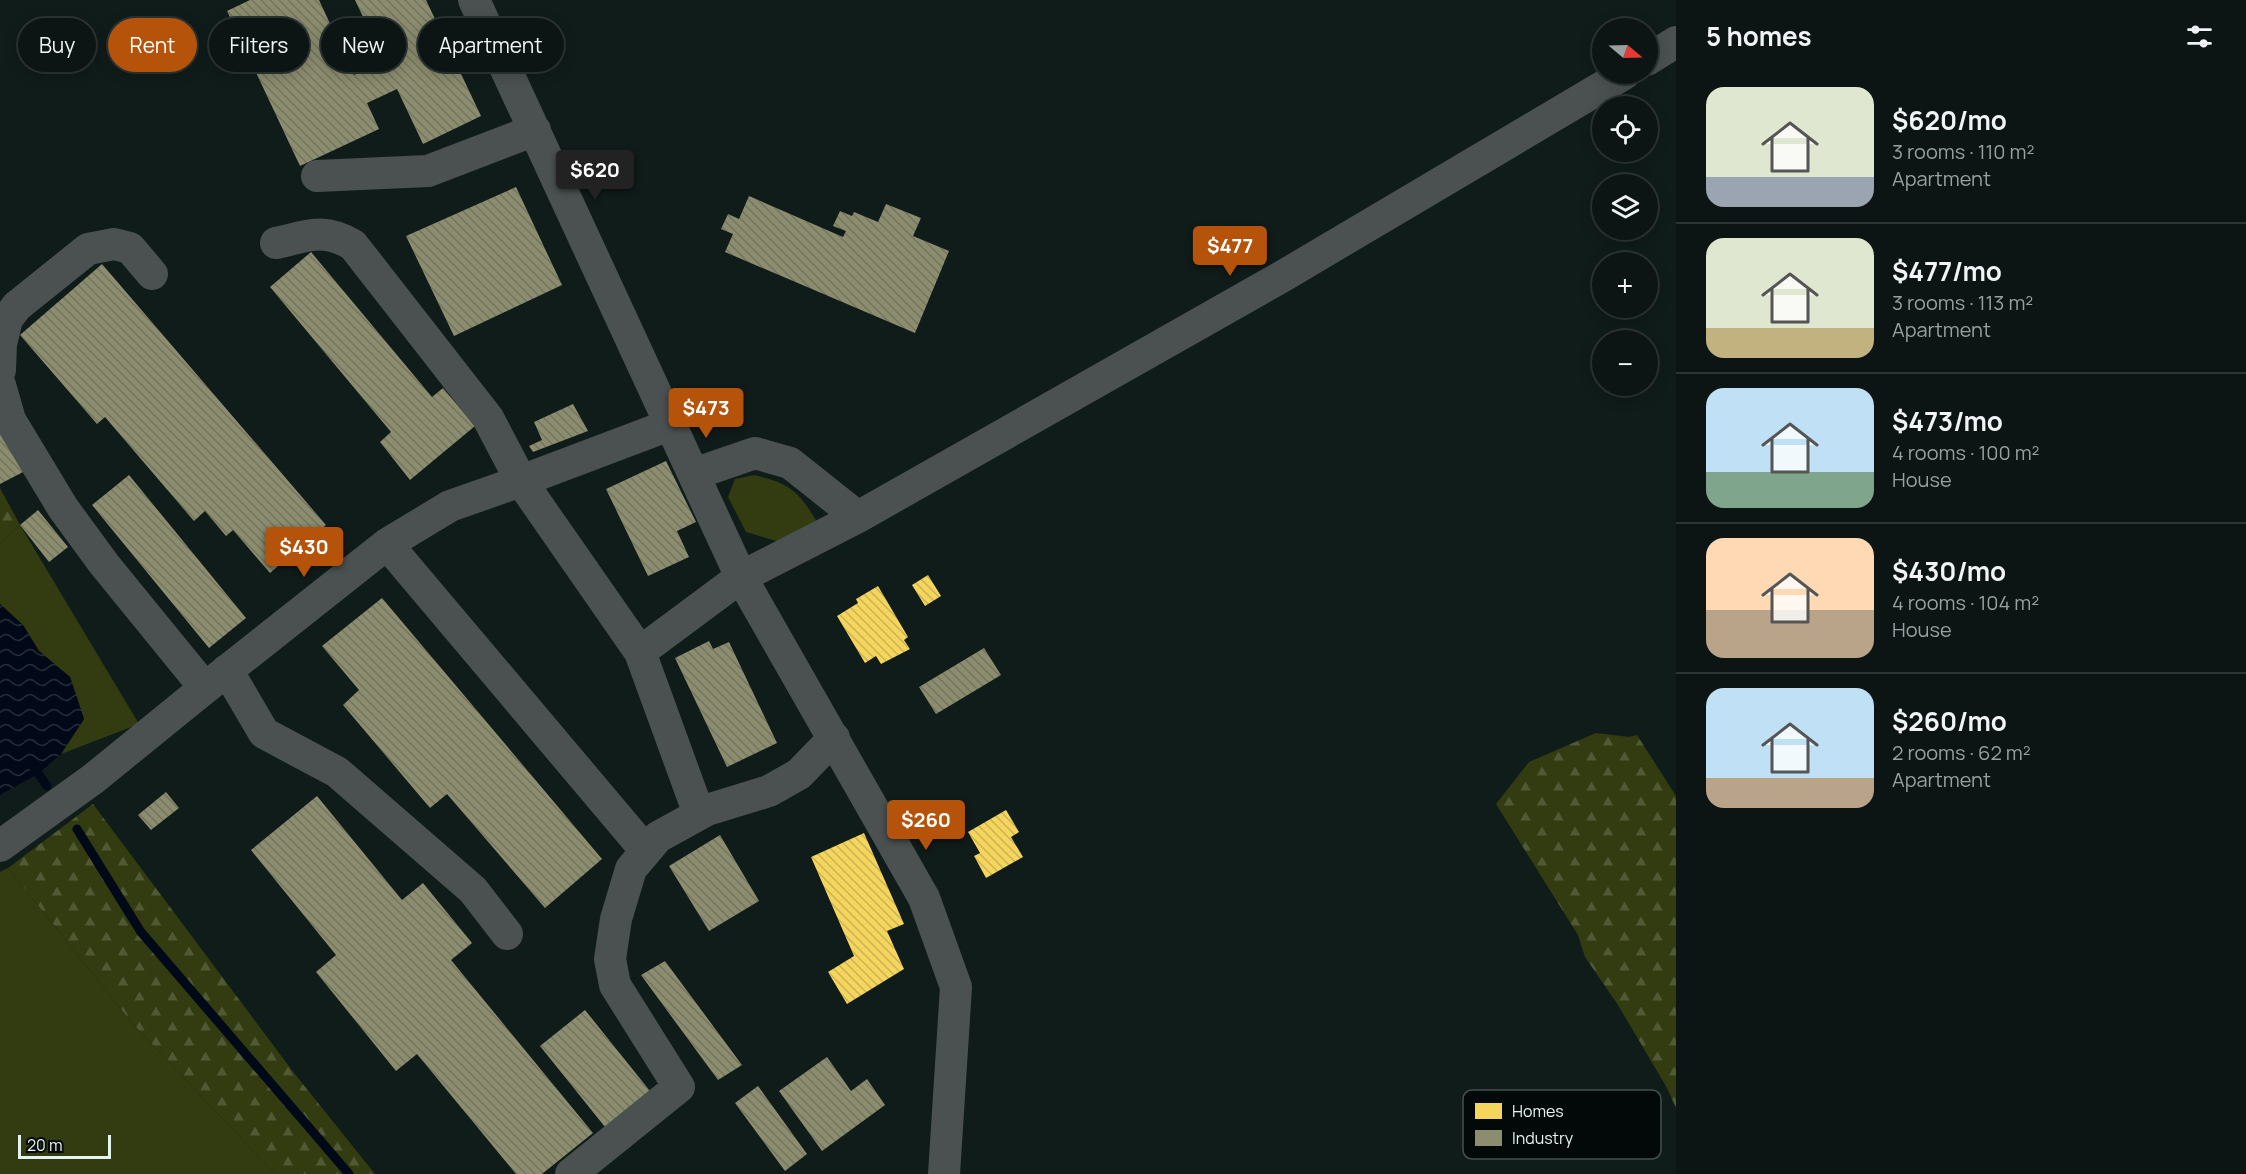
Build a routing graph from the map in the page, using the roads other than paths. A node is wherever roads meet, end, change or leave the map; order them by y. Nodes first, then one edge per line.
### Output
1 (474, 0) edge
2 (1676, 42) edge
3 (1658, 53) edge
4 (1607, 84) edge
5 (535, 130) junction
6 (317, 176) dead end
7 (276, 243) dead end
8 (152, 274) dead end
9 (0, 370) edge
10 (0, 385) edge
11 (672, 424) junction
12 (694, 474) junction
13 (522, 481) junction
14 (858, 518) junction
15 (387, 544) junction
16 (741, 577) junction
17 (640, 652) junction
18 (216, 679) junction
19 (834, 738) junction
20 (699, 814) junction
21 (0, 846) edge
22 (646, 851) junction
23 (507, 934) dead end
24 (571, 1174) edge
25 (944, 1174) edge

1 - 5 street
2 - 3 street
4 - 14 street
5 - 6 street
5 - 11 street
7 - 13 street
8 - 9 street
10 - 18 street
11 - 12 street
11 - 13 street
12 - 14 street
12 - 16 street
13 - 15 street
13 - 17 street
14 - 16 street
15 - 18 street
15 - 22 street
16 - 17 street
16 - 19 street
17 - 20 street
18 - 21 street
18 - 23 street
19 - 20 street
19 - 25 street
20 - 22 street
22 - 24 street

